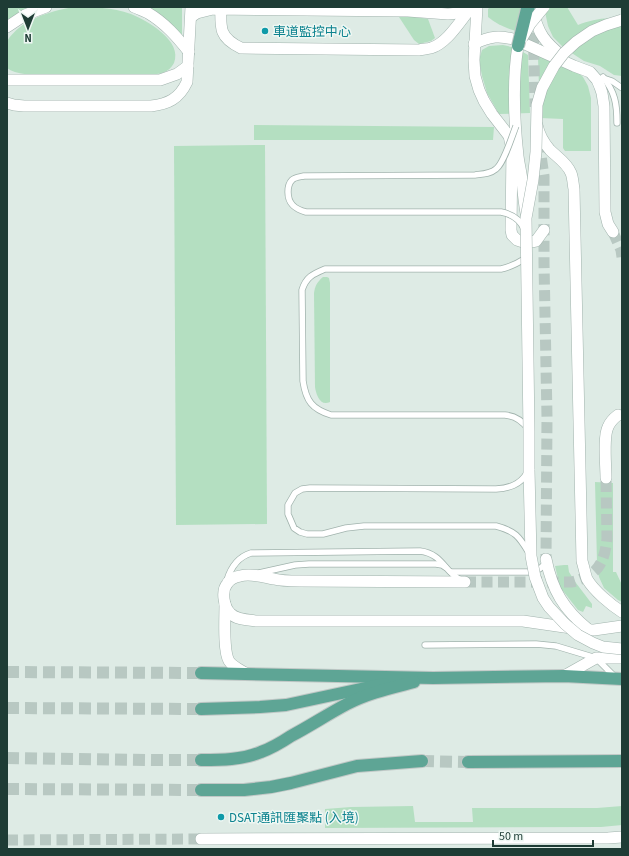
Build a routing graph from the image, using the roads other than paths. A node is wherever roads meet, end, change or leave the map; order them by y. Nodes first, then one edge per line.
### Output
1 (46, 7) edge
2 (134, 7) edge
3 (544, 7) edge
4 (221, 8) edge
5 (473, 8) edge
6 (531, 8) edge
7 (191, 12) edge
8 (622, 20) edge
9 (7, 27) edge
10 (474, 44) junction
11 (518, 46) junction
12 (189, 52) junction
13 (188, 66) junction
14 (574, 66) junction
15 (590, 72) junction
16 (603, 78) junction
17 (7, 80) edge
18 (622, 88) edge
19 (7, 102) edge
20 (536, 120) tunnel mouth
21 (617, 123) dead end
22 (516, 126) junction
23 (526, 218) junction
24 (544, 230) dead end
25 (613, 232) tunnel mouth
26 (526, 237) junction
27 (526, 258) junction
28 (618, 415) dead end
29 (529, 431) junction
30 (528, 470) junction
31 (606, 478) tunnel mouth
32 (531, 556) junction
33 (547, 560) joint
34 (449, 570) junction
35 (251, 575) junction
36 (465, 582) joint
37 (226, 585) junction
38 (225, 604) junction
39 (622, 612) edge
40 (622, 626) edge
41 (589, 630) junction
42 (425, 645) dead end
43 (622, 648) edge
44 (596, 658) junction
45 (622, 658) edge
46 (201, 673) tunnel mouth
47 (247, 674) junction
48 (564, 676) junction
49 (433, 678) junction
50 (619, 678) edge
51 (201, 708) tunnel mouth
52 (201, 760) tunnel mouth
53 (622, 761) edge
54 (422, 762) tunnel mouth
55 (468, 762) tunnel mouth
56 (201, 790) tunnel mouth
57 (622, 837) edge
58 (201, 839) tunnel mouth

1 - 9 street
2 - 12 street
3 - 11 street, bridge
4 - 5 street
4 - 5 street
4 - 7 street
5 - 10 street
6 - 11 main road, bridge
6 - 14 street
7 - 12 street
8 - 23 street, bridge
10 - 14 street
10 - 24 street
11 - 22 street
12 - 13 street
13 - 17 street
13 - 19 street
14 - 15 street
15 - 16 lane
15 - 25 street
16 - 18 lane
16 - 21 lane
20 - 39 street
22 - 23 street, bridge
22 - 26 lane, bridge
23 - 26 street, bridge
26 - 27 street, bridge
27 - 29 street, bridge
27 - 29 lane
28 - 31 street
29 - 30 street, bridge
30 - 32 street, bridge
30 - 32 lane, bridge
32 - 43 street, bridge
33 - 34 lane
33 - 41 street
34 - 35 lane
34 - 36 lane
34 - 37 lane
35 - 36 street
35 - 37 street
37 - 38 street
38 - 41 street
38 - 47 street
40 - 41 street
42 - 44 lane
44 - 45 street
44 - 48 street
44 - 50 lane
46 - 47 main road
47 - 49 main road
48 - 49 main road
48 - 50 main road
49 - 51 main road
49 - 52 main road
53 - 55 main road
54 - 56 main road
57 - 58 street

